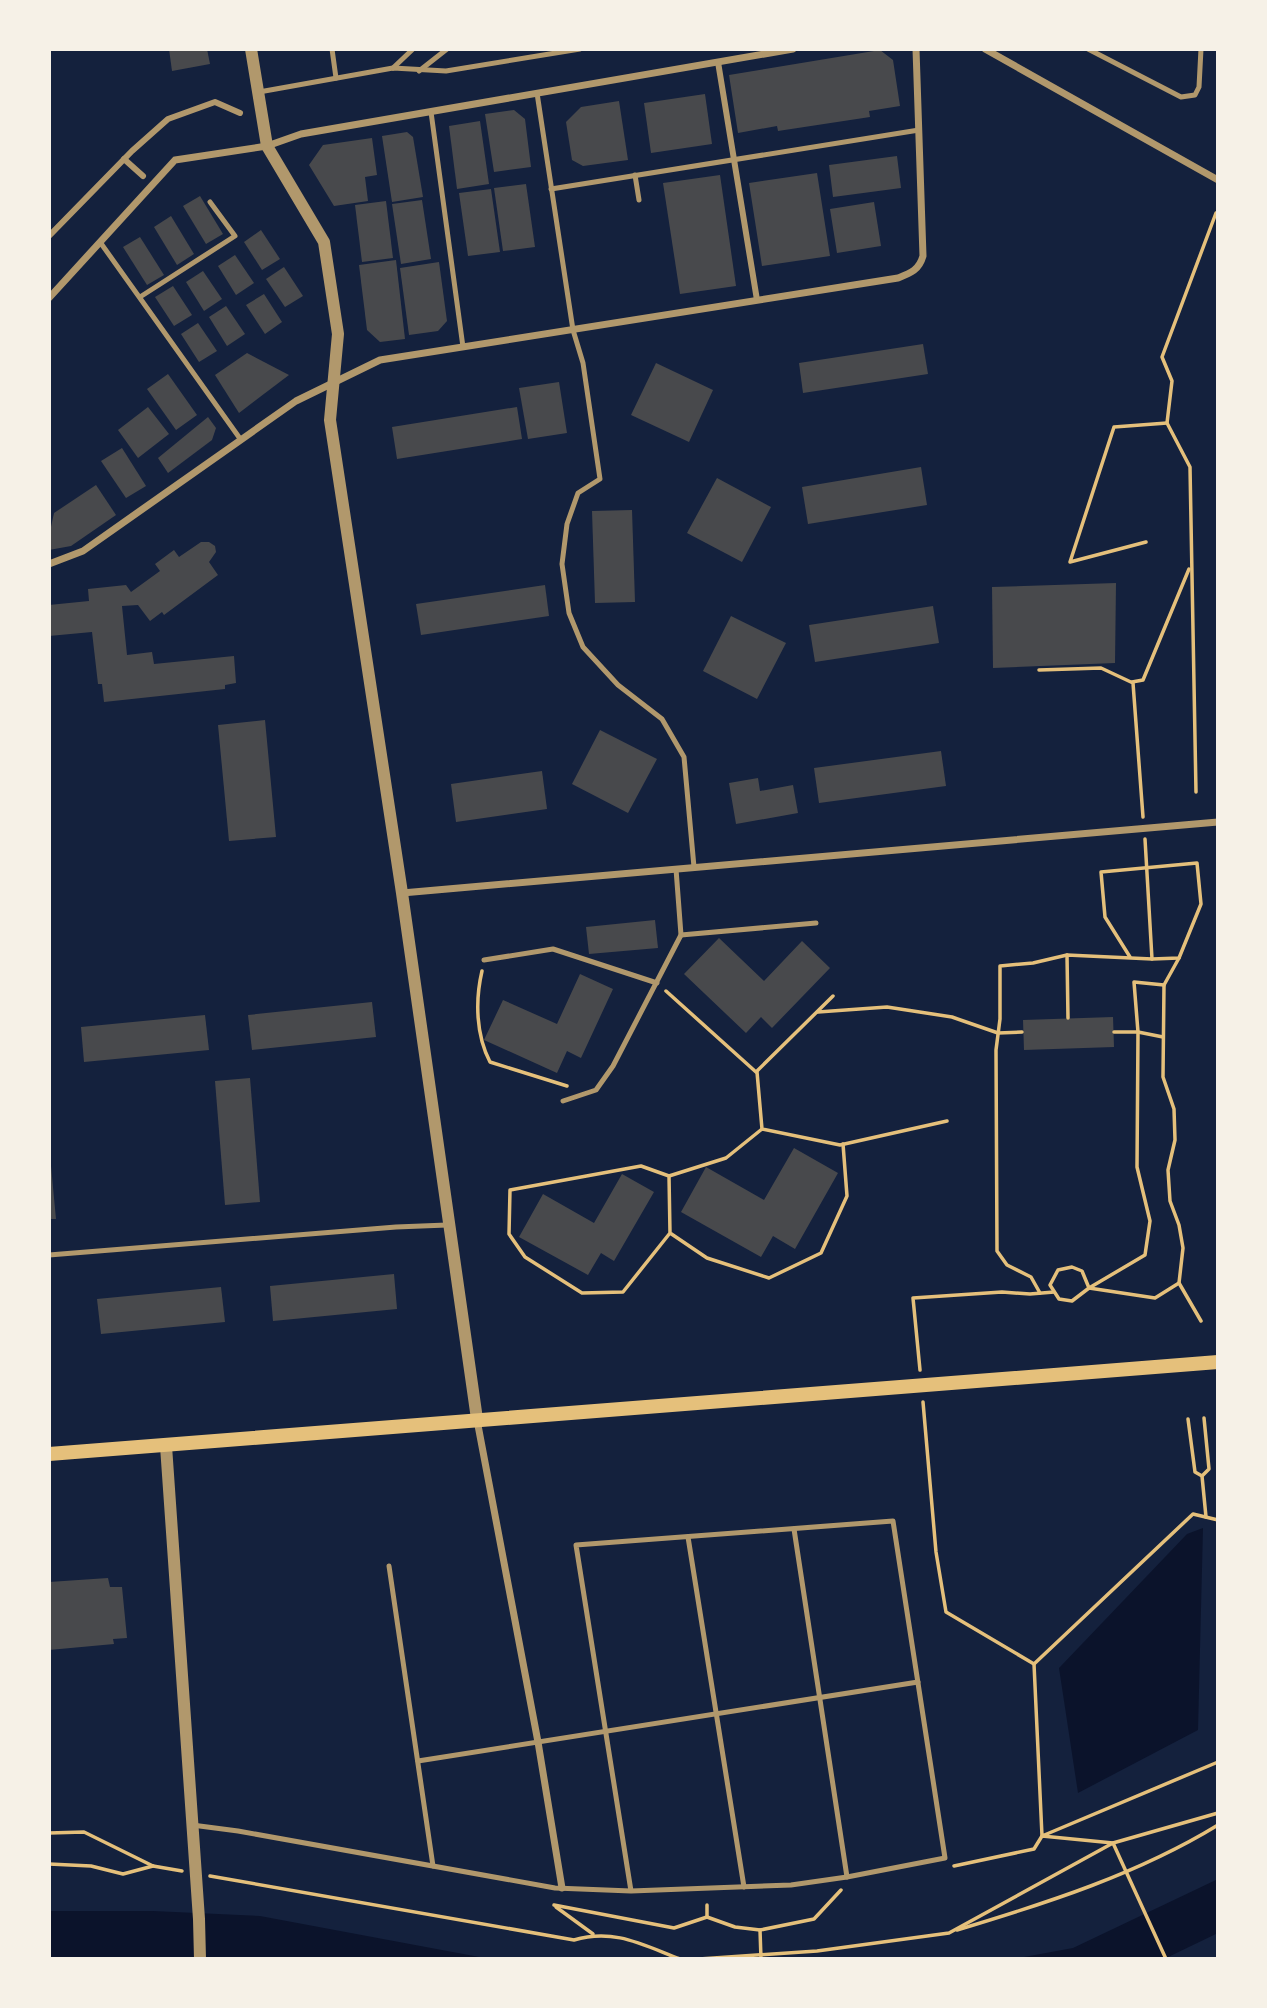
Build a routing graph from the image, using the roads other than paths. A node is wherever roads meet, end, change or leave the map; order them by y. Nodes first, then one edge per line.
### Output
1 (251, 49) edge
2 (332, 49) edge
3 (413, 49) edge
4 (447, 49) edge
5 (580, 49) edge
6 (793, 49) edge
7 (916, 49) edge
8 (985, 49) edge
9 (1088, 49) edge
10 (1201, 49) edge
11 (718, 62) junction
12 (393, 68) junction
13 (419, 71) junction
14 (336, 78) junction
15 (258, 92) junction
16 (537, 93) junction
17 (431, 111) junction
18 (240, 113) dead end
19 (919, 130) junction
20 (267, 146) junction
21 (124, 159) junction
22 (734, 159) junction
23 (143, 176) dead end
24 (635, 176) junction
25 (1218, 180) edge
26 (551, 189) junction
27 (639, 200) dead end
28 (210, 202) dead end
29 (49, 236) edge
30 (100, 242) junction
31 (139, 297) junction
32 (49, 298) edge
33 (757, 300) junction
34 (573, 330) junction
35 (463, 347) junction
36 (334, 383) junction
37 (241, 440) junction
38 (49, 564) edge
39 (1218, 822) edge
40 (694, 867) junction
41 (676, 869) junction
42 (402, 893) junction
43 (816, 923) dead end
44 (681, 935) junction
45 (484, 960) road end
46 (657, 983) junction
47 (563, 1101) dead end
48 (449, 1225) junction
49 (49, 1255) edge
50 (1218, 1362) edge
51 (477, 1419) junction
52 (166, 1446) junction
53 (49, 1454) edge
54 (793, 1529) junction
55 (688, 1536) junction
56 (389, 1566) dead end
57 (918, 1682) junction
58 (820, 1698) junction
59 (716, 1714) junction
60 (606, 1731) junction
61 (538, 1742) junction
62 (418, 1761) junction
63 (192, 1825) junction
64 (433, 1866) junction
65 (847, 1877) junction
66 (744, 1887) junction
67 (562, 1888) junction
68 (631, 1891) junction
69 (200, 1959) edge

1 - 15 street
2 - 14 lane
3 - 12 lane
4 - 13 lane
5 - 13 lane
6 - 11 street
7 - 19 street
8 - 25 street
9 - 10 lane
11 - 16 street
11 - 22 street
12 - 13 lane
12 - 14 lane
14 - 15 lane
15 - 20 street
16 - 17 street
16 - 26 lane
17 - 20 street
17 - 35 lane
18 - 21 street
19 - 22 lane
19 - 33 street
20 - 30 street
20 - 36 street
21 - 23 street
21 - 29 street
22 - 24 lane
22 - 33 street
24 - 26 lane
24 - 27 lane
26 - 34 lane
28 - 31 lane
30 - 31 lane
30 - 32 street
31 - 37 lane
33 - 34 street
34 - 35 street
34 - 40 lane
35 - 36 street
36 - 37 street
36 - 42 street
37 - 38 street
39 - 40 street
40 - 41 street
41 - 42 street
41 - 44 lane
42 - 48 street
43 - 44 lane
44 - 46 lane
45 - 46 lane
46 - 47 lane
48 - 49 lane
48 - 51 street
50 - 51 main road
51 - 52 main road
51 - 61 street
52 - 53 main road
52 - 63 street
54 - 55 lane
54 - 57 lane
54 - 58 lane
55 - 59 lane
55 - 60 lane
56 - 62 lane
57 - 58 lane
57 - 65 lane
58 - 59 lane
58 - 65 lane
59 - 60 lane
59 - 66 lane
60 - 61 lane
60 - 68 lane
61 - 62 lane
61 - 67 street
62 - 64 lane
63 - 64 lane
63 - 69 street
64 - 67 lane
65 - 66 lane
66 - 68 lane
67 - 68 lane

